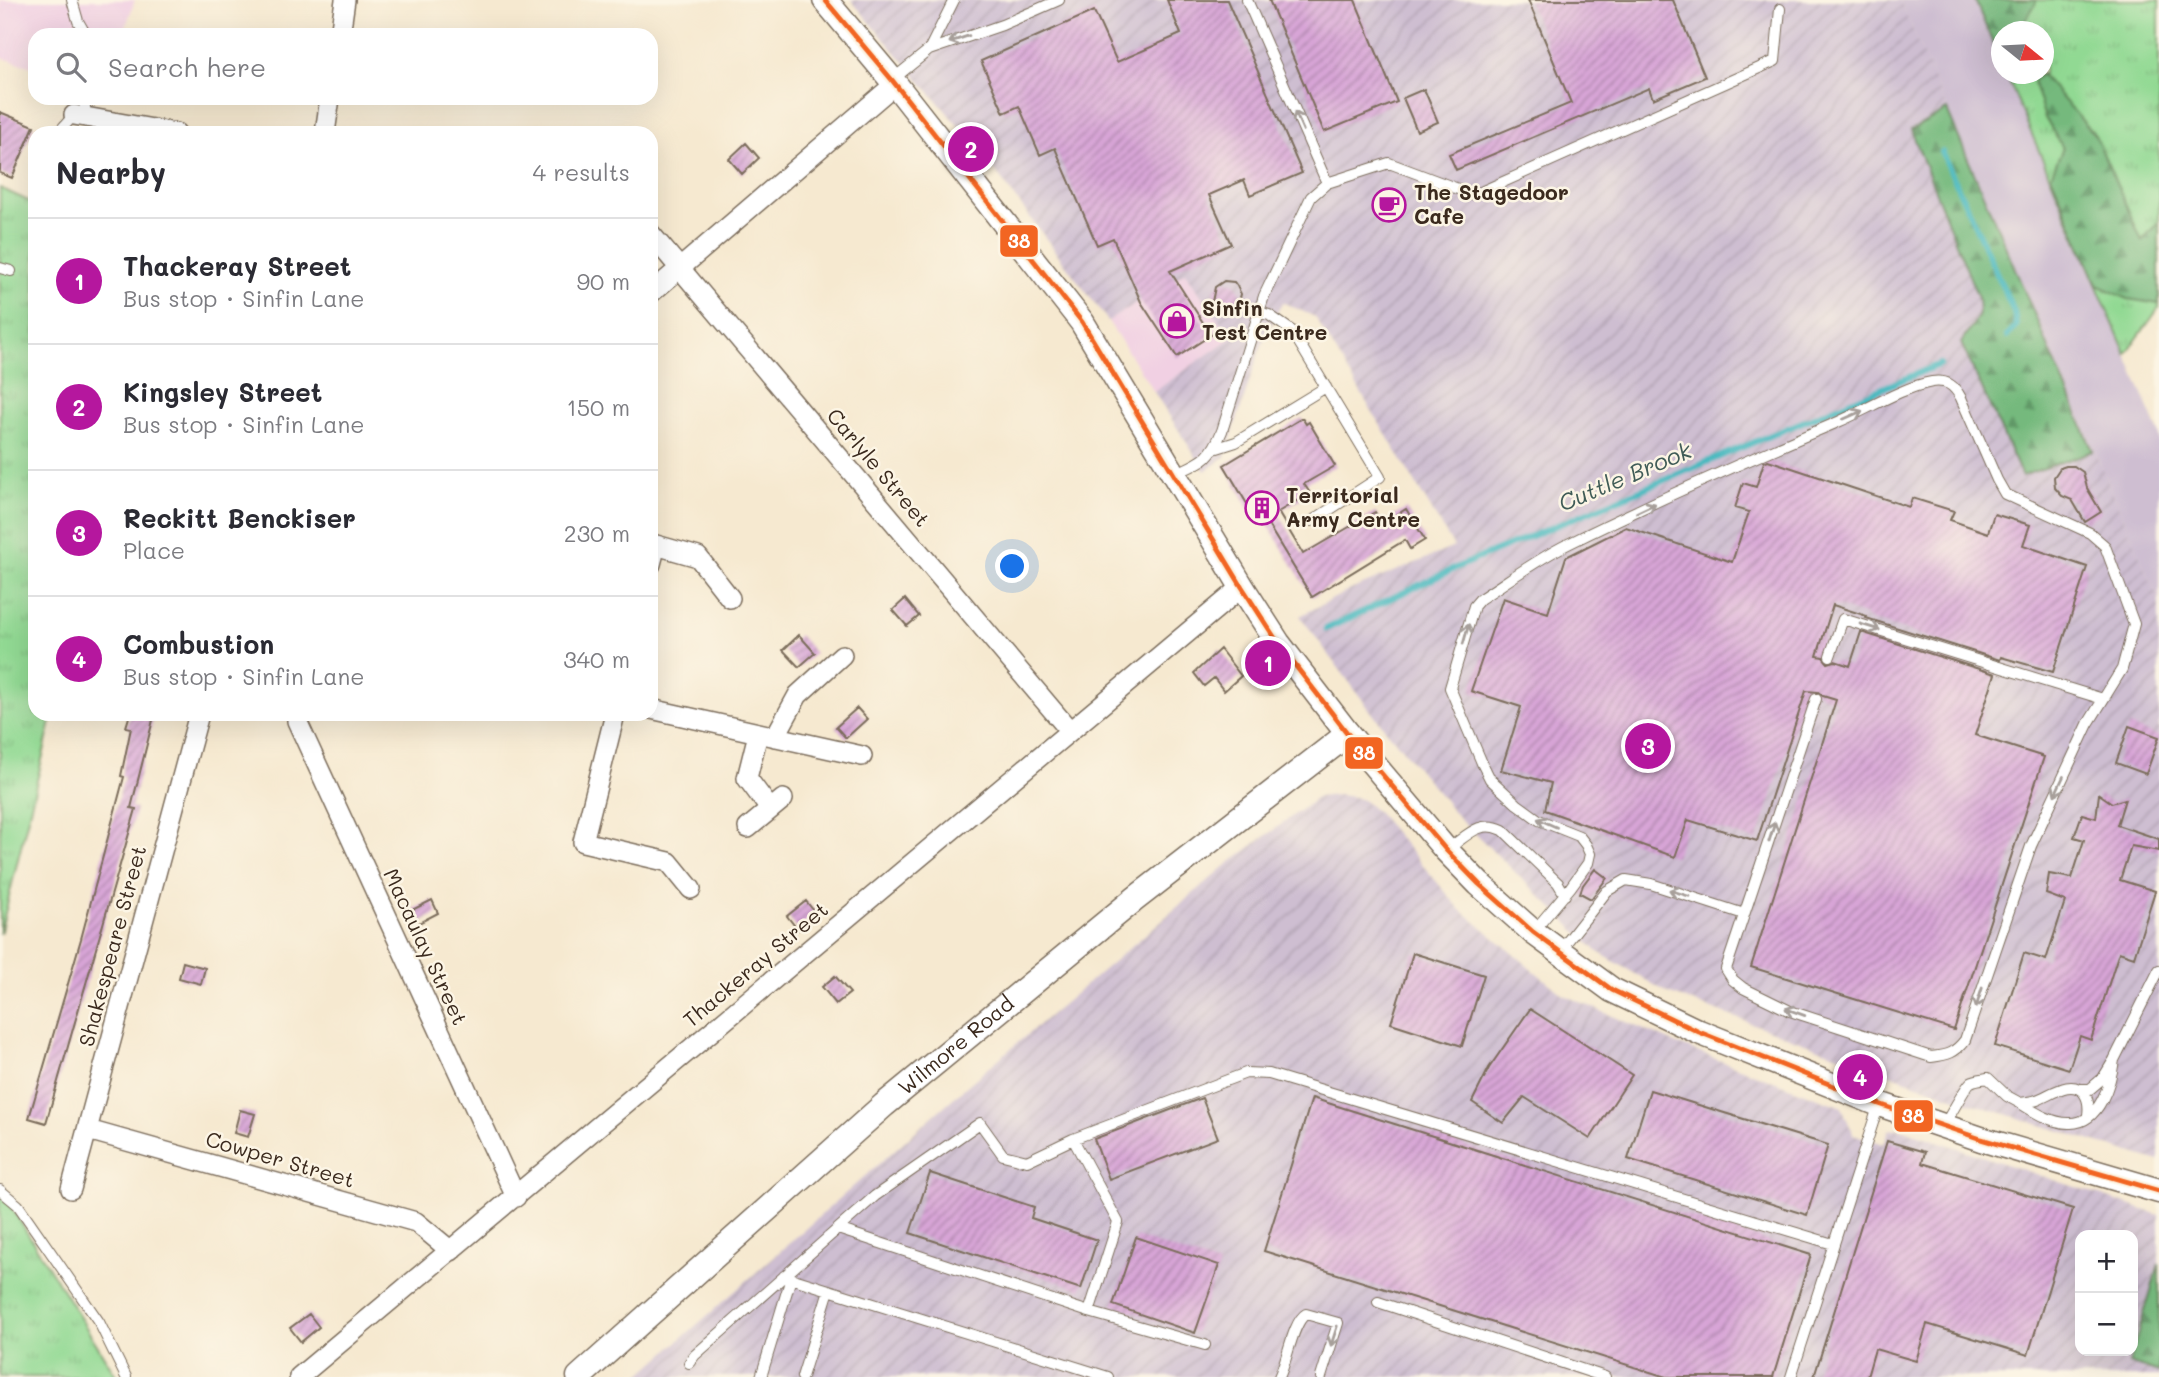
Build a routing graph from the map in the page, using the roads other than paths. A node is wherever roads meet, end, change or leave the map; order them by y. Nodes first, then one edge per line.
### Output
1 (72, 0) edge
2 (345, 0) edge
3 (825, 0) edge
4 (954, 0) edge
5 (1059, 0) edge
6 (1247, 0) edge
7 (1780, 9) dead end
8 (82, 28) edge
9 (341, 28) edge
10 (929, 50) junction
11 (894, 82) junction
12 (329, 105) edge
13 (81, 110) edge
14 (65, 126) edge
15 (147, 126) edge
16 (326, 126) edge
17 (1326, 183) junction
18 (658, 242) edge
19 (0, 268) edge
20 (681, 268) junction
21 (11, 271) dead end
22 (658, 287) edge
23 (1259, 312) junction
24 (1326, 387) junction
25 (1214, 449) junction
26 (1175, 474) junction
27 (1312, 521) dead end
28 (658, 554) edge
29 (1242, 587) junction
30 (730, 598) dead end
31 (842, 655) dead end
32 (1830, 656) dead end
33 (1816, 699) dead end
34 (2103, 699) junction
35 (658, 711) edge
36 (197, 721) edge
37 (297, 721) edge
38 (612, 721) edge
39 (1070, 731) junction
40 (1348, 734) junction
41 (766, 736) junction
42 (862, 756) dead end
43 (748, 828) dead end
44 (1446, 850) junction
45 (691, 889) dead end
46 (1565, 895) junction
47 (1744, 914) junction
48 (1533, 932) junction
49 (1559, 952) junction
50 (2159, 970) edge
51 (2114, 1060) junction
52 (2077, 1089) junction
53 (2020, 1103) junction
54 (1879, 1104) junction
55 (2088, 1115) junction
56 (1944, 1126) junction
57 (88, 1130) junction
58 (1073, 1139) junction
59 (71, 1189) dead end
60 (0, 1190) edge
61 (2159, 1191) edge
62 (516, 1198) junction
63 (838, 1229) junction
64 (1833, 1244) junction
65 (451, 1251) junction
66 (788, 1277) junction
67 (829, 1290) junction
68 (1378, 1303) dead end
69 (1089, 1312) junction
70 (1205, 1345) dead end
71 (689, 1363) dead end
72 (126, 1377) edge
73 (299, 1377) edge
74 (579, 1377) edge
75 (761, 1377) edge
76 (802, 1377) edge
77 (1108, 1377) edge
78 (1279, 1377) edge
79 (1321, 1377) edge
80 (1605, 1377) edge
81 (1791, 1377) edge

1 - 8 lane
2 - 9 street
3 - 11 street
4 - 10 lane
5 -> 10 lane
17 -> 6 lane
7 - 17 lane
10 - 11 lane
11 - 20 street
11 - 26 street
12 - 16 street
13 - 14 lane
13 - 15 street
17 - 23 lane
18 - 20 street, Carlyle Street
19 - 21 lane
20 - 22 street
20 - 39 street, Carlyle Street
23 - 24 lane
23 - 25 lane
24 - 25 lane
24 - 27 lane
25 - 26 lane
26 - 29 street
28 - 30 street
29 - 39 street, Thackeray Street
29 - 40 street
31 - 41 street
32 -> 34 lane
47 -> 33 lane
46 -> 34 lane
34 -> 47 lane
35 - 41 street
36 - 57 street, Shakespeare Street
37 - 62 street, Macaulay Street
38 - 45 street
39 - 62 street, Thackeray Street
40 - 44 street
40 - 74 street, Wilmore Road
41 - 42 street
41 - 43 street
44 - 46 lane
44 - 48 street
46 - 48 lane
47 -> 49 lane
48 - 49 street
49 - 54 street
50 - 51 lane
51 - 52 lane
51 - 55 lane
52 - 53 lane
52 - 55 lane
53 - 55 lane
53 - 56 lane
54 - 56 street
54 - 64 lane
56 - 61 street
57 - 59 street, Shakespeare Street
57 - 65 street, Cowper Street
58 - 63 lane
58 - 64 lane
58 - 69 lane
60 - 72 lane
62 - 65 street, Thackeray Street
63 - 66 lane
63 - 69 lane
64 - 81 lane
65 - 73 street, Thackeray Street
66 - 67 lane
66 - 71 lane
66 - 75 lane
67 - 76 lane
67 - 77 lane
68 - 80 lane
69 - 70 lane
78 -> 79 lane

